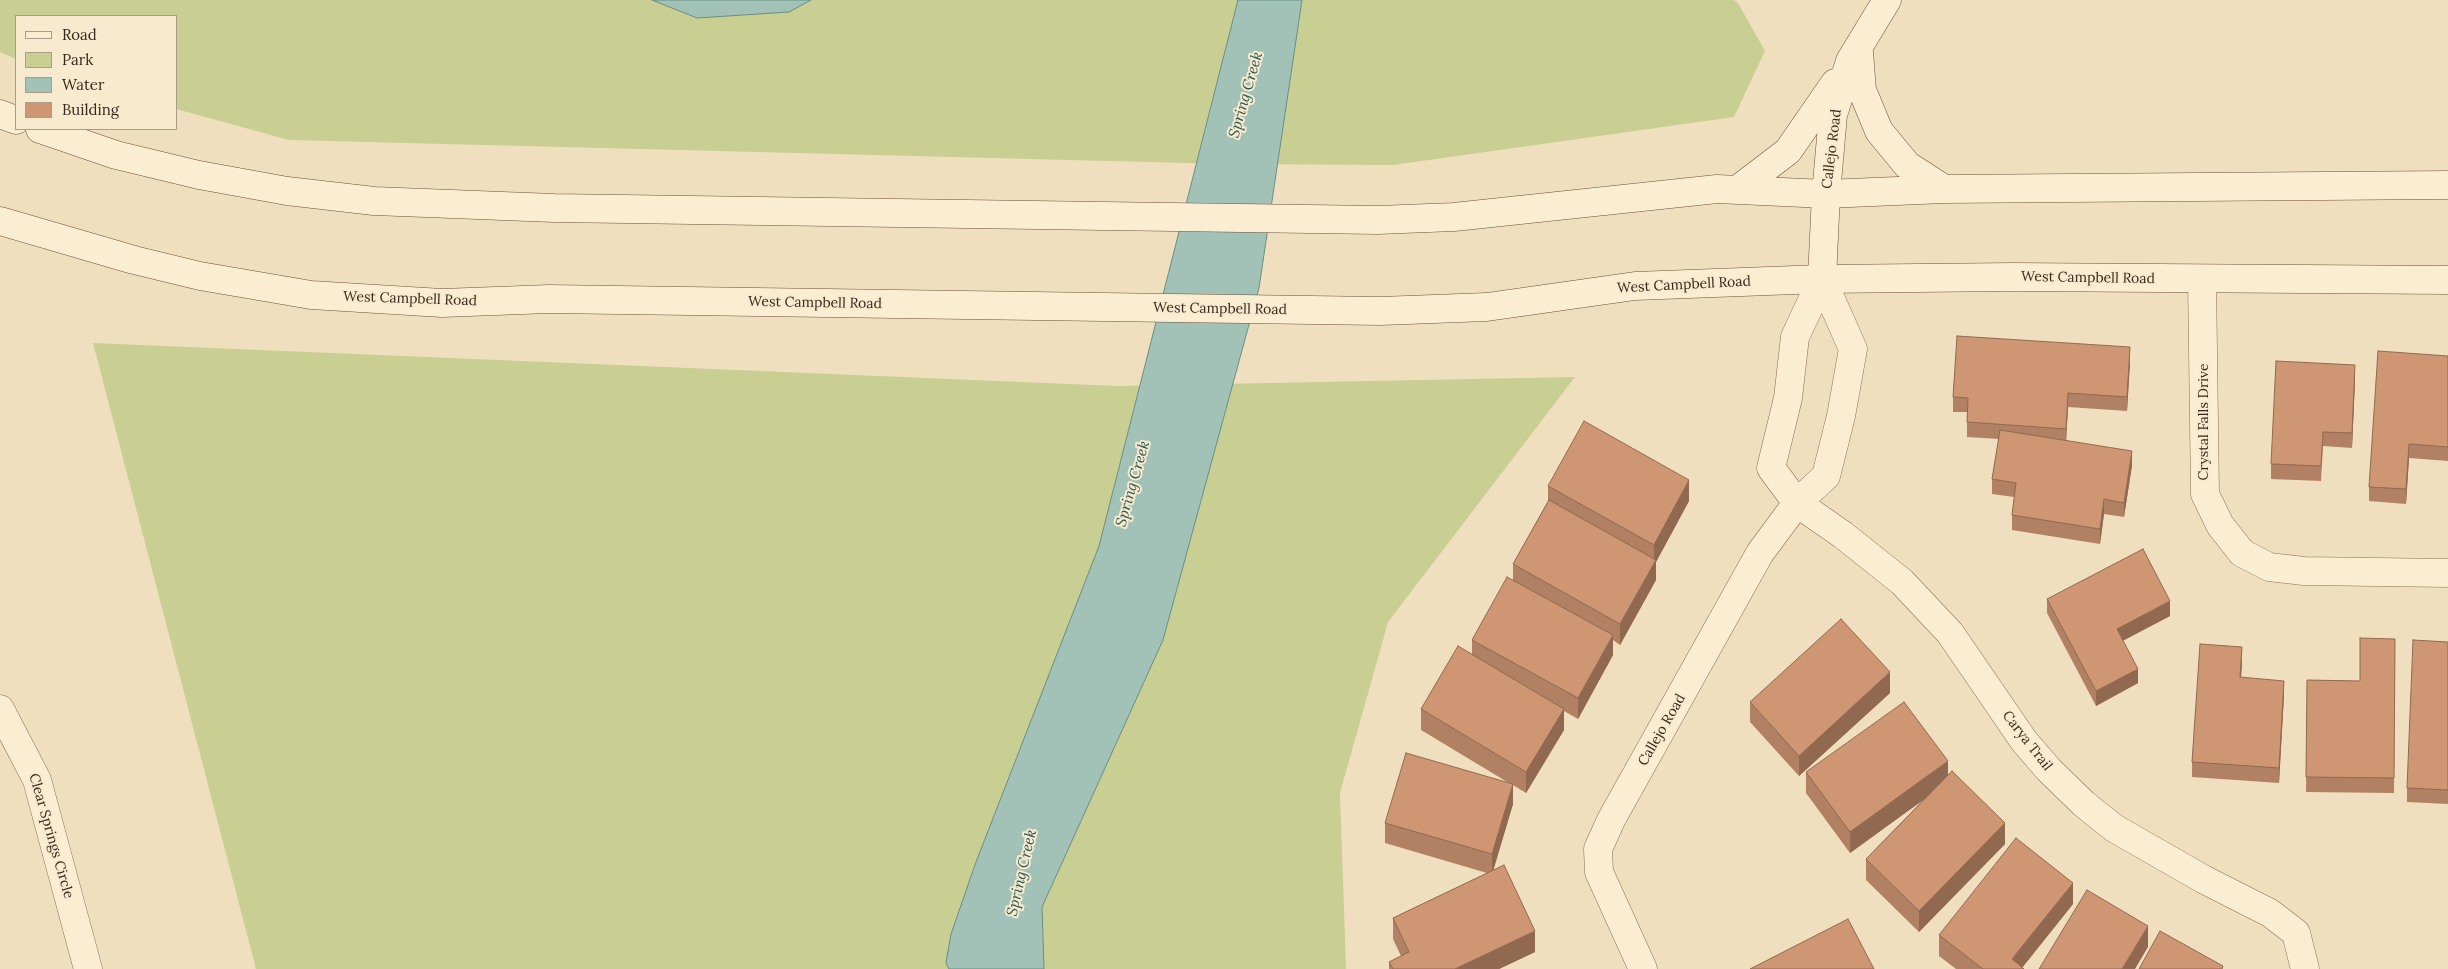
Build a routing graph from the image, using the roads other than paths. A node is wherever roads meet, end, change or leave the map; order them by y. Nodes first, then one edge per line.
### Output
1 (1887, 0) edge
2 (1854, 54) junction
3 (0, 114) edge
4 (15, 120) edge
5 (43, 130) edge
6 (2448, 185) edge
7 (1944, 189) junction
8 (1737, 190) junction
9 (1826, 194) junction
10 (0, 221) edge
11 (1822, 279) junction
12 (2202, 280) junction
13 (2448, 280) edge
14 (1797, 503) junction
15 (2448, 572) edge
16 (0, 709) edge
17 (88, 969) edge
18 (1643, 969) edge
19 (2305, 969) edge

1 - 2 main road, Callejo Road
2 - 7 main road
2 - 8 main road
2 - 9 main road, Callejo Road
3 - 4 main road
5 - 8 main road
6 - 7 main road
7 - 9 main road
8 - 9 main road
9 - 11 main road, Callejo Road
10 - 11 main road, West Campbell Road
11 - 12 main road, West Campbell Road
11 - 14 main road, Callejo Road
11 - 14 main road, Callejo Road
12 - 13 main road, West Campbell Road
12 - 15 main road, Crystal Falls Drive
14 - 18 main road, Callejo Road
14 - 19 main road, Carya Trail
16 - 17 main road, Clear Springs Circle

